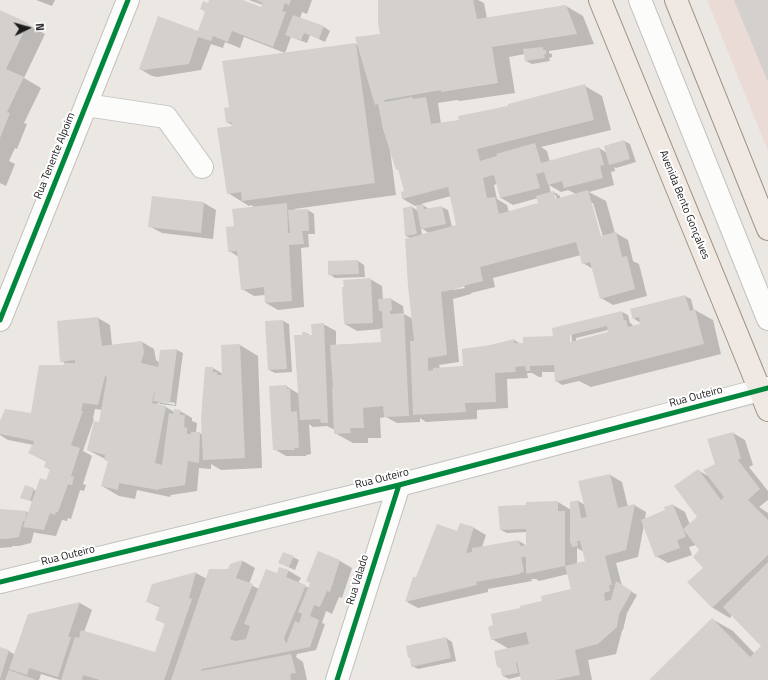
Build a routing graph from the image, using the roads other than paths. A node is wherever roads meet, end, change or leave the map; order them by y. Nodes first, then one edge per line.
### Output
1 (128, 0) edge
2 (600, 0) edge
3 (640, 0) edge
4 (676, 0) edge
5 (86, 105) junction
6 (202, 167) dead end
7 (768, 229) edge
8 (768, 319) edge
9 (0, 320) edge
10 (765, 396) edge
11 (398, 485) junction
12 (0, 582) edge
13 (337, 680) edge

1 - 5 street, Rua Tenente Alpoim
2 - 10 main road, Avenida Bento Gonçalves
3 - 8 street
4 - 7 main road
5 - 6 street
5 - 9 street, Rua Tenente Alpoim
10 - 11 street, Rua Outeiro
11 - 12 street, Rua Outeiro
11 - 13 street, Rua Valado

